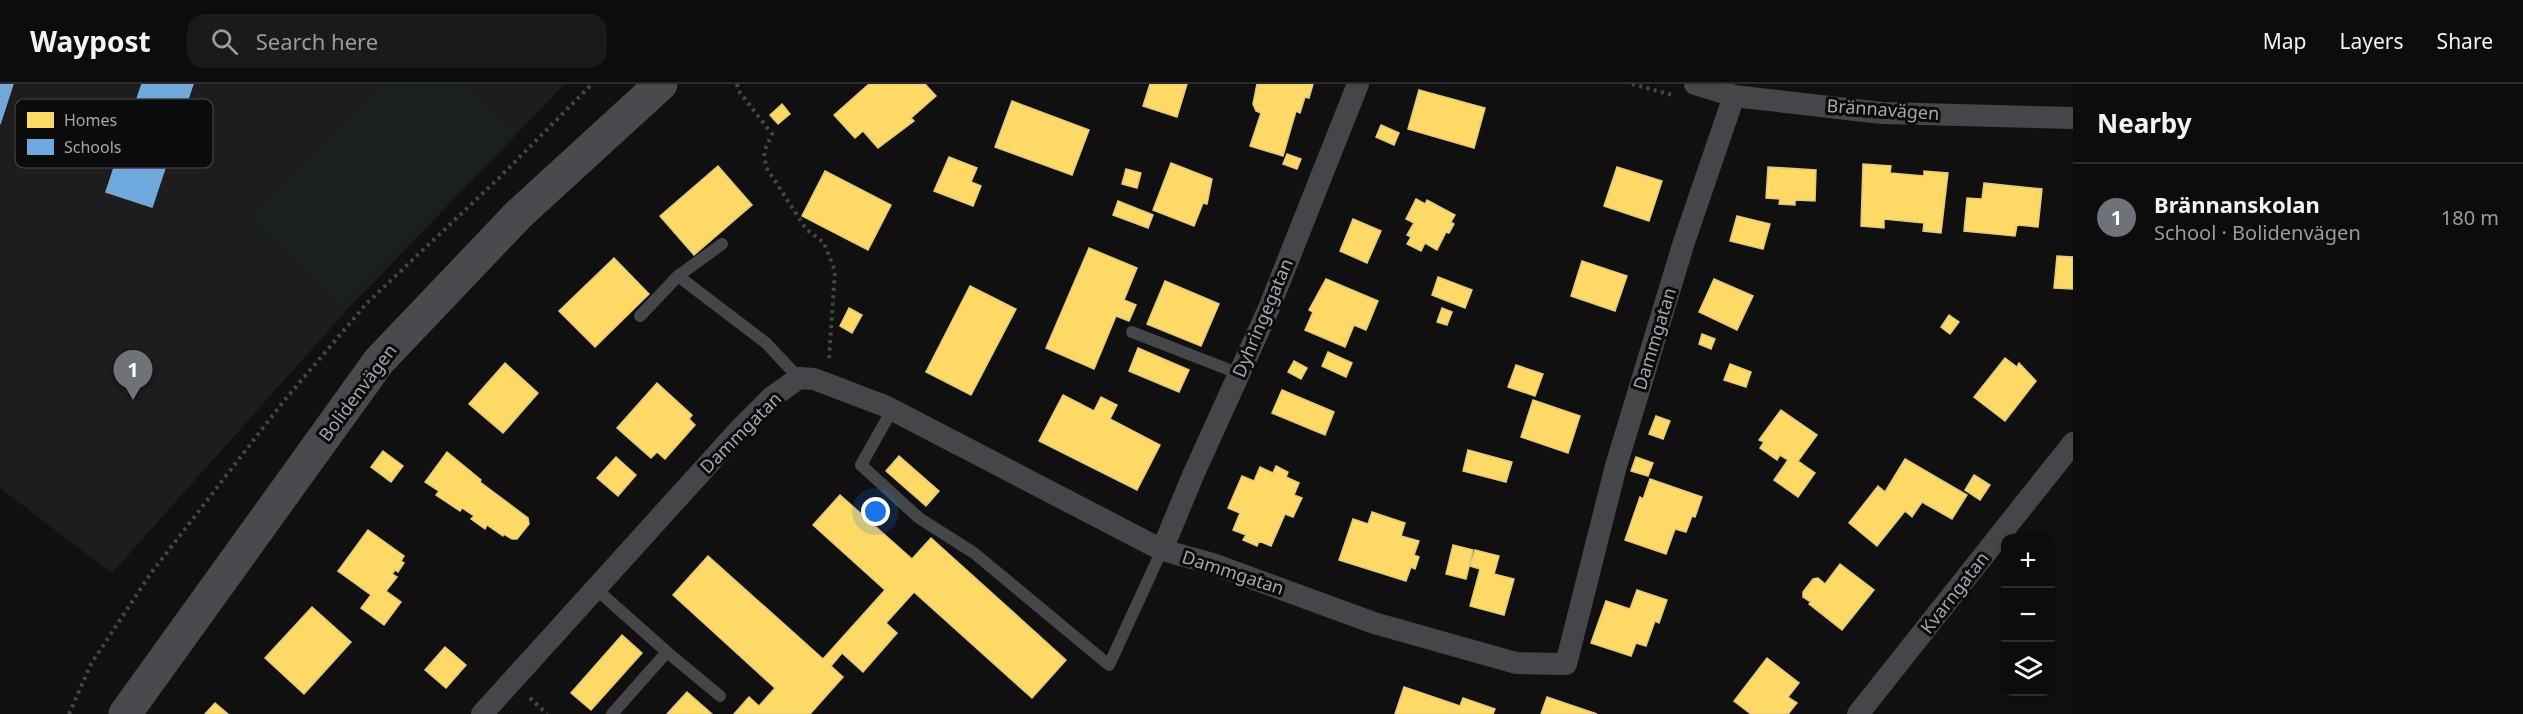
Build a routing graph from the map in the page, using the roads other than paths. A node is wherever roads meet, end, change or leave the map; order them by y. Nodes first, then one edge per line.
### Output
1 (661, 84) edge
2 (1358, 84) edge
3 (1695, 84) edge
4 (1734, 96) junction
5 (2073, 118) edge
6 (722, 244) dead end
7 (678, 276) junction
8 (640, 316) dead end
9 (1132, 332) dead end
10 (1240, 374) junction
11 (799, 378) junction
12 (892, 410) junction
13 (2073, 443) edge
14 (1162, 550) junction
15 (596, 589) junction
16 (667, 652) junction
17 (720, 696) dead end
18 (125, 714) edge
19 (482, 714) edge
20 (612, 714) edge
21 (1858, 714) edge

1 - 18 main road, Bolidenvägen
2 - 10 street, Dyhringegatan
3 - 4 street, Brännavägen
4 - 5 street, Brännavägen
4 - 14 street, Dammgatan
6 - 7 lane
7 - 8 lane
7 - 11 lane
9 - 10 lane
10 - 14 street, Dyhringegatan
11 - 12 street, Dammgatan
11 - 15 street, Dammgatan
12 - 14 street, Dammgatan
12 - 14 lane
13 - 21 street, Kvarngatan
15 - 16 lane
15 - 19 street, Dammgatan
16 - 17 lane
16 - 20 lane

